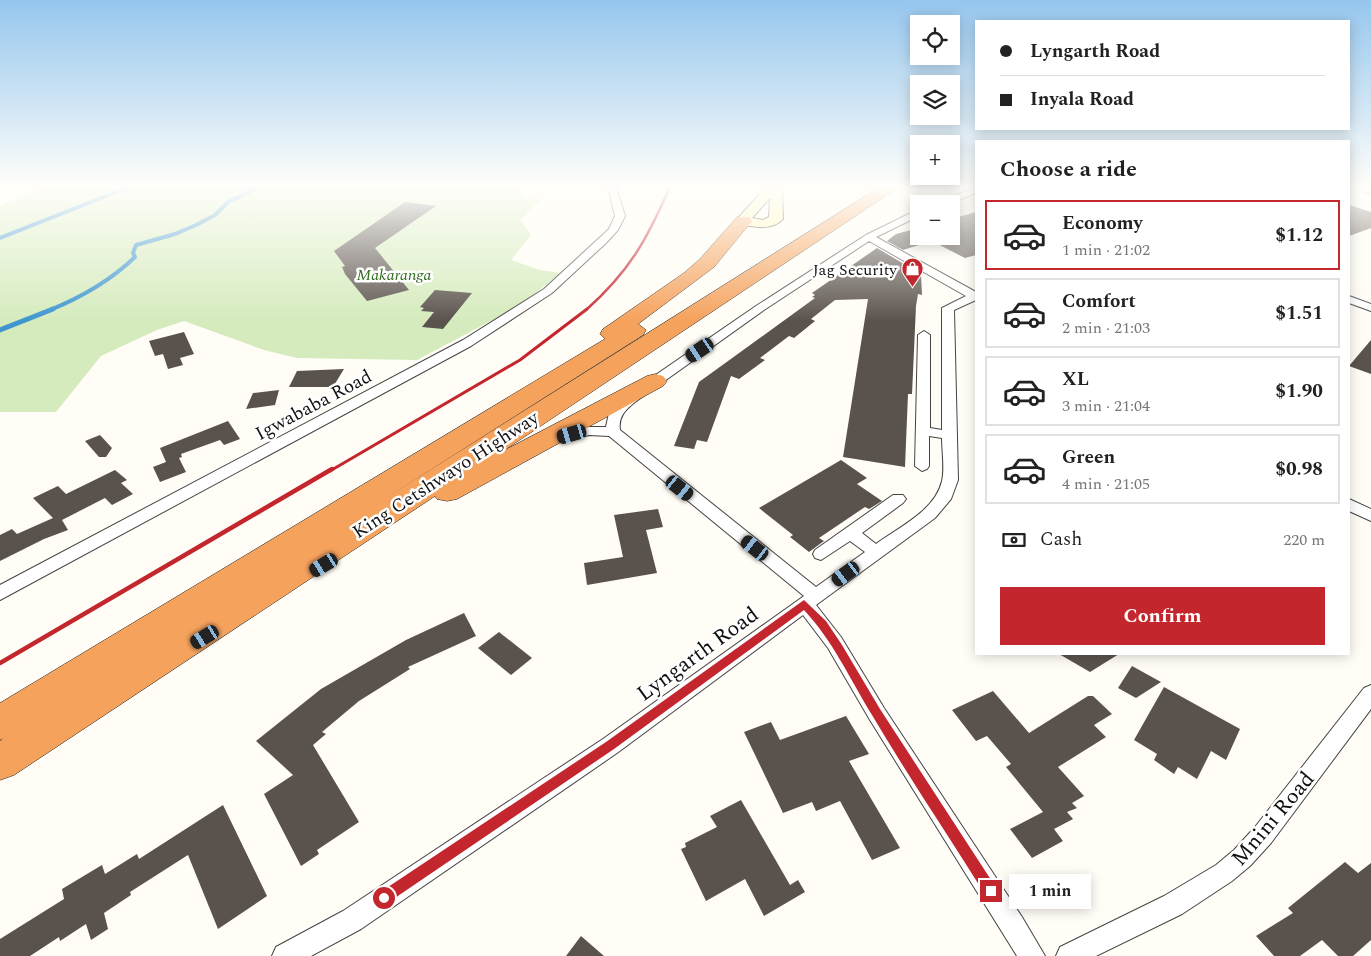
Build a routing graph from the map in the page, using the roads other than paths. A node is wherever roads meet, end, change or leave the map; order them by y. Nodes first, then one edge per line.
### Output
1 (611, 232) edge
2 (734, 232) edge
3 (794, 232) edge
4 (822, 232) edge
5 (880, 232) edge
6 (869, 237) junction
7 (947, 281) junction
8 (975, 295) edge
9 (975, 296) edge
10 (1350, 299) edge
11 (948, 308) junction
12 (1371, 308) edge
13 (924, 334) dead end
14 (655, 381) junction
15 (485, 422) junction
16 (922, 431) junction
17 (614, 432) junction
18 (951, 435) junction
19 (545, 441) junction
20 (922, 466) dead end
21 (898, 499) dead end
22 (1350, 505) edge
23 (1371, 516) edge
24 (852, 534) junction
25 (877, 553) junction
26 (822, 554) dead end
27 (0, 593) edge
28 (810, 600) junction
29 (1371, 694) edge
30 (0, 722) edge
31 (52, 728) junction
32 (0, 762) edge
33 (285, 956) edge
34 (1032, 956) edge
35 (1069, 956) edge

1 - 27 street, Igwababa Road
2 - 15 highway
3 - 15 highway, King Cetshwayo Highway
4 - 31 highway, King Cetshwayo Highway
5 - 6 street
6 - 7 street
6 - 14 street
7 - 8 street
7 - 11 street, Lyngarth Road
9 - 11 street
10 - 12 street
11 - 18 street, Lyngarth Road
13 - 16 street
14 - 17 street
14 - 19 highway
15 - 30 highway, King Cetshwayo Highway
16 - 18 street
16 - 20 street
17 - 19 street
17 - 28 street
18 - 25 street, Lyngarth Road
19 - 31 highway
21 - 24 street
22 - 23 street
24 - 25 street
24 - 26 street
25 - 28 street, Lyngarth Road
28 - 33 street, Lyngarth Road
28 - 34 street
29 - 35 street, Mnini Road
31 - 32 highway, King Cetshwayo Highway

